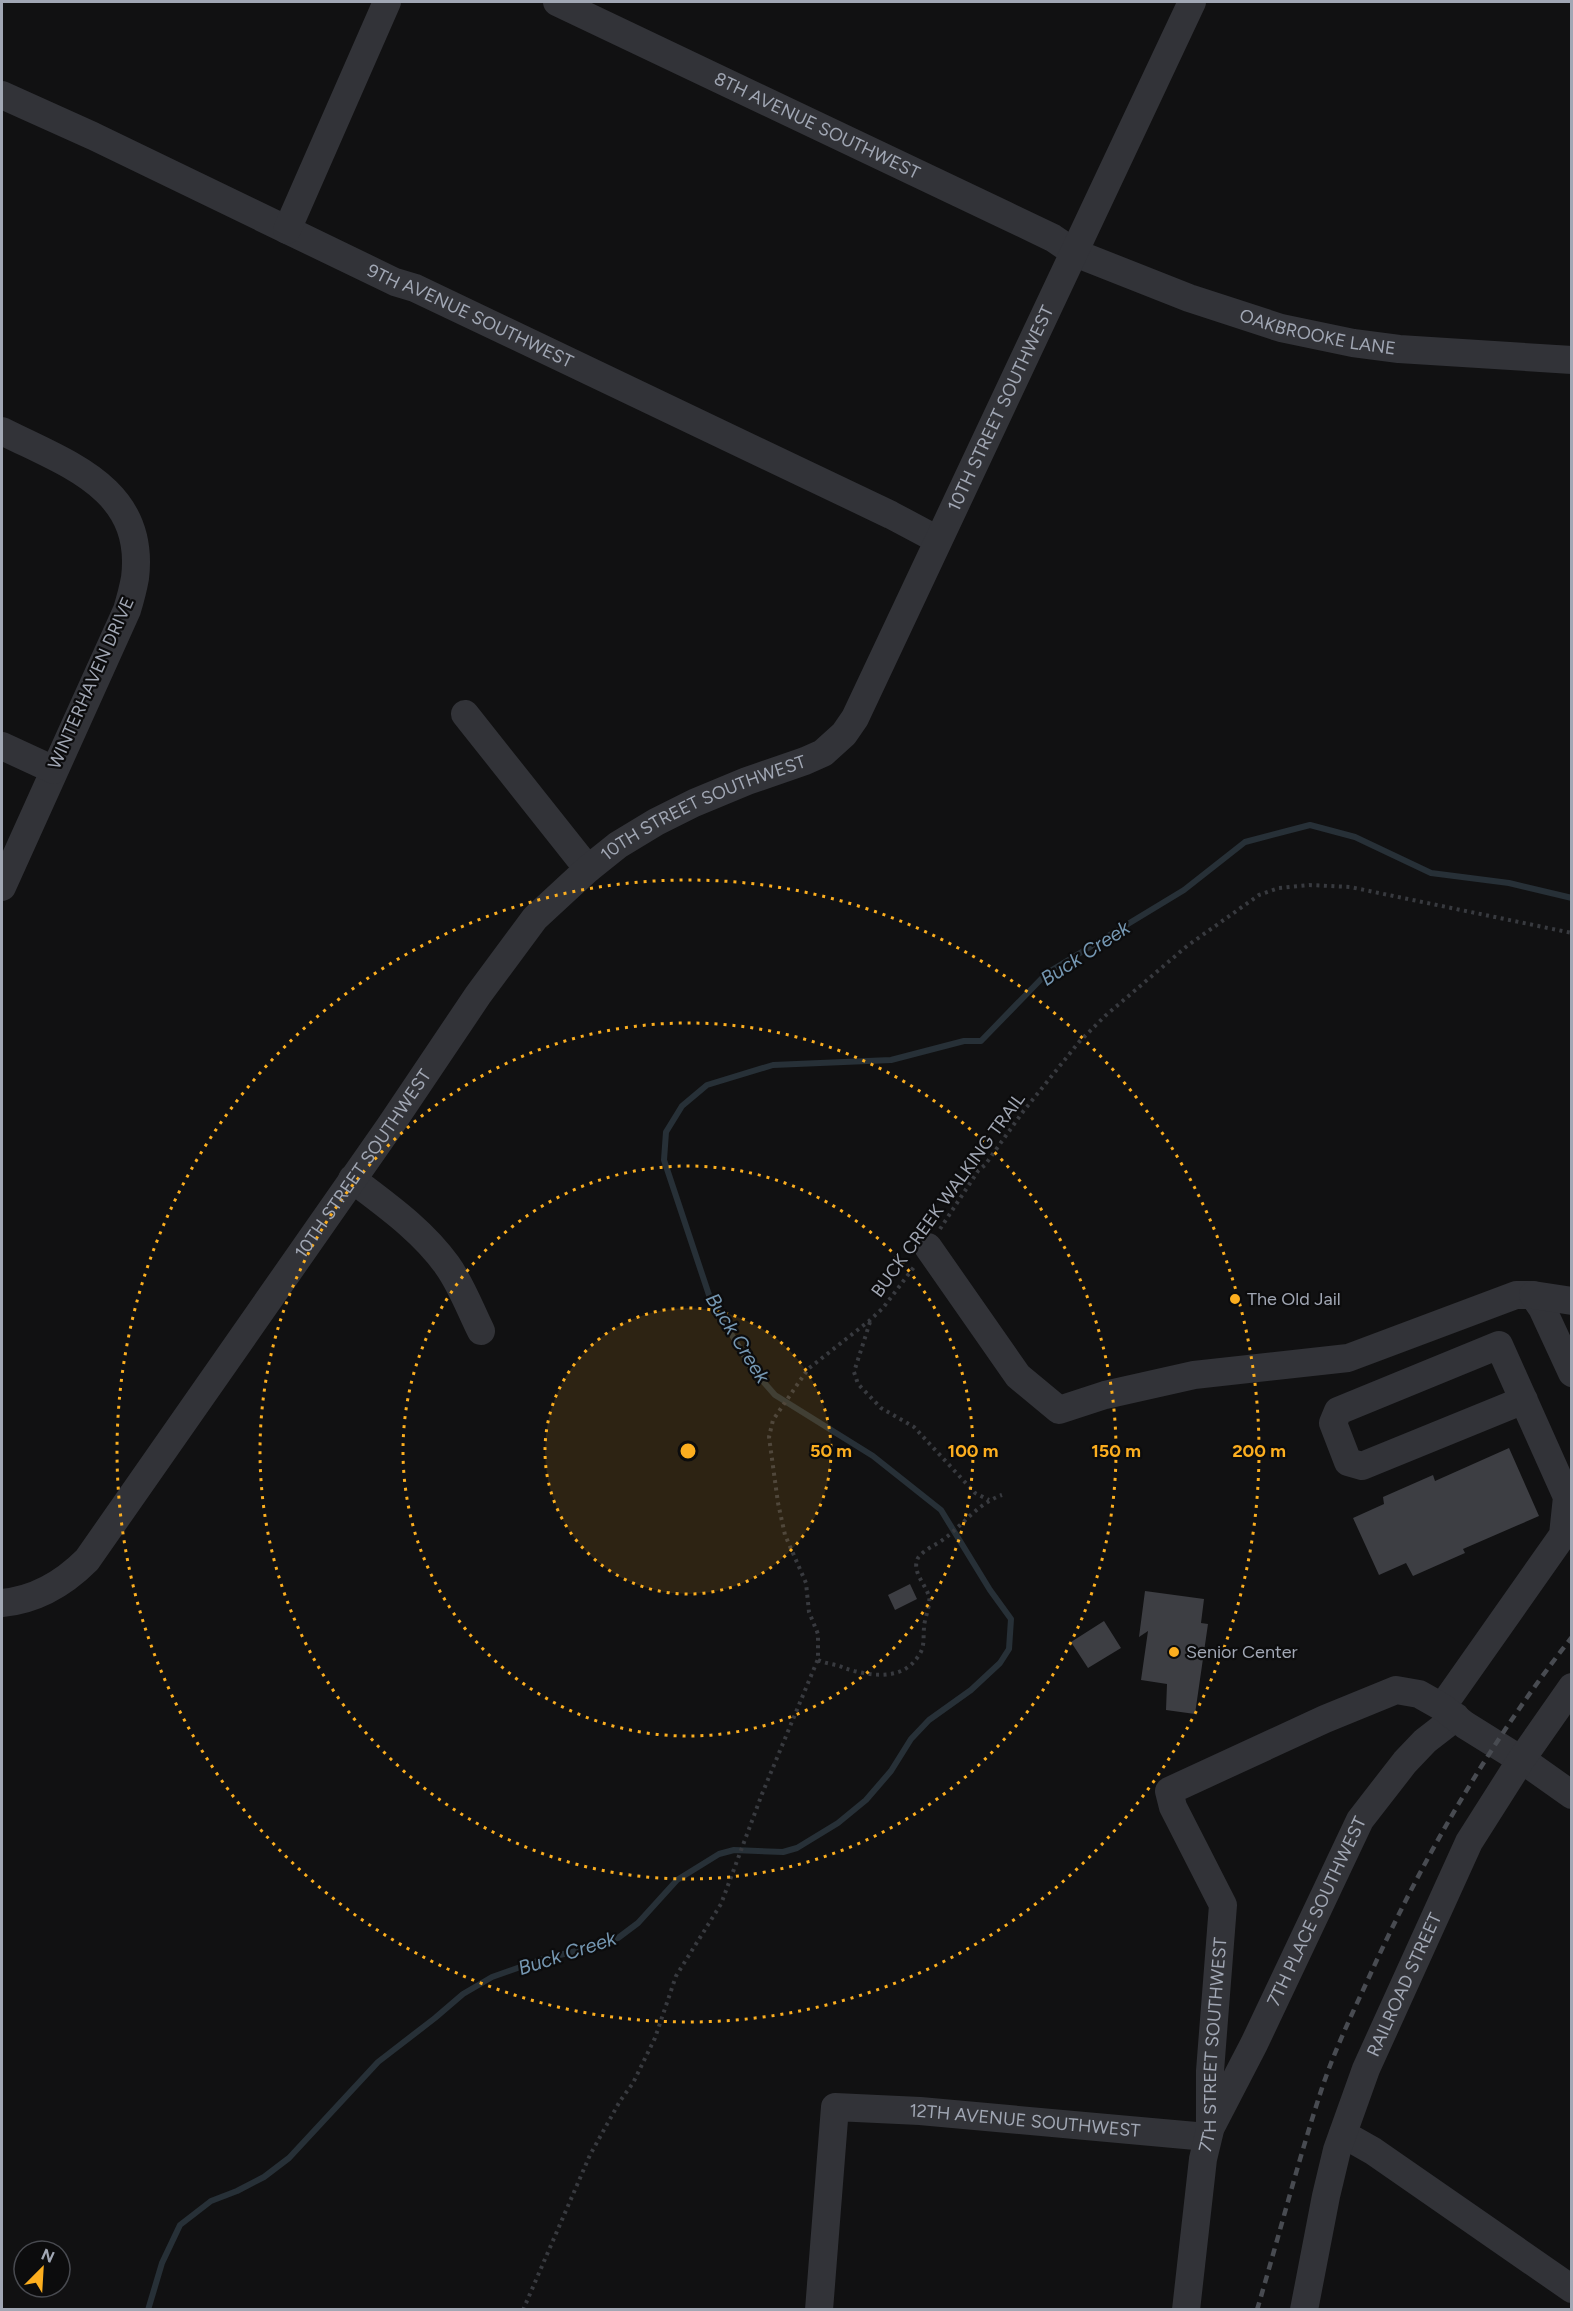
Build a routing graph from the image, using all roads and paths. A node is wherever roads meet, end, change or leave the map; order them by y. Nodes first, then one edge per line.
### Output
1 (387, 2) edge
2 (556, 2) edge
3 (1192, 2) edge
4 (2, 95) edge
5 (286, 230) junction
6 (1075, 253) junction
7 (1572, 360) edge
8 (2, 431) edge
9 (938, 540) junction
10 (465, 714) dead end
11 (2, 746) edge
12 (54, 770) junction
13 (588, 869) junction
14 (2, 887) edge
15 (1572, 933) edge
16 (352, 1179) junction
17 (928, 1247) junction
18 (1533, 1295) junction
19 (1572, 1301) edge
20 (871, 1320) junction
21 (481, 1330) dead end
22 (1572, 1373) edge
23 (1524, 1400) junction
24 (1002, 1495) dead end
25 (989, 1500) junction
26 (1567, 1532) edge
27 (2, 1603) edge
28 (818, 1660) junction
29 (1572, 1687) edge
30 (1449, 1712) junction
31 (1521, 1760) junction
32 (1572, 1795) edge
33 (1208, 2133) junction
34 (1343, 2134) junction
35 (1572, 2289) edge
36 (523, 2310) edge
37 (819, 2310) edge
38 (1186, 2310) edge
39 (1304, 2310) edge

1 - 5 street
2 - 6 street, 8TH AVENUE SOUTHWEST
3 - 6 street, 10TH STREET SOUTHWEST
4 - 5 street, 9TH AVENUE SOUTHWEST
5 - 9 street, 9TH AVENUE SOUTHWEST
6 - 7 street, OAKBROOKE LANE
6 - 9 street, 10TH STREET SOUTHWEST
8 - 12 street, WINTERHAVEN DRIVE
9 - 13 street, 10TH STREET SOUTHWEST
10 - 13 street
11 - 12 street
12 - 14 street, WINTERHAVEN DRIVE
13 - 16 street, 10TH STREET SOUTHWEST
15 - 17 path, BUCK CREEK WALKING TRAIL
16 - 21 street
16 - 27 street, 10TH STREET SOUTHWEST
17 - 18 street
17 - 20 path, BUCK CREEK WALKING TRAIL
18 - 19 street
18 - 22 street
20 - 25 path
20 - 28 path, BUCK CREEK WALKING TRAIL
23 - 23 street
23 - 26 street
24 - 25 path
25 - 28 path
26 - 30 street, 7TH PLACE SOUTHWEST
28 - 36 path
29 - 31 street, RAILROAD STREET
30 - 31 street
30 - 33 street, 7TH PLACE SOUTHWEST
30 - 33 street, 7TH STREET SOUTHWEST
31 - 32 street
31 - 34 street, RAILROAD STREET
33 - 37 street, 12TH AVENUE SOUTHWEST
33 - 38 street, 7TH STREET SOUTHWEST
34 - 35 street
34 - 39 street, RAILROAD STREET

